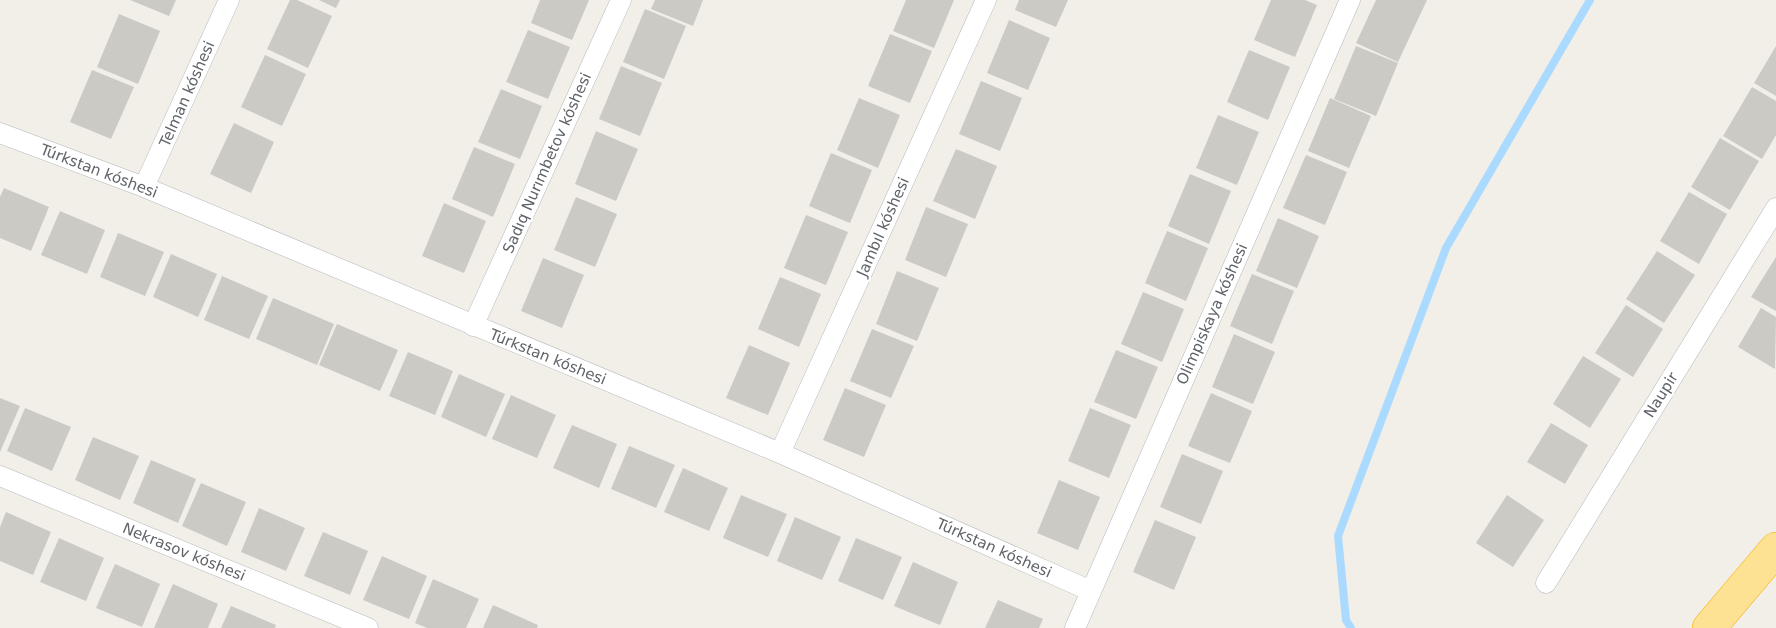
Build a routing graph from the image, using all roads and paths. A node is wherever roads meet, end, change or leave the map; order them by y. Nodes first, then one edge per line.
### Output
1 (229, 0) edge
2 (621, 0) edge
3 (986, 0) edge
4 (1350, 0) edge
5 (0, 133) edge
6 (144, 187) junction
7 (1776, 207) edge
8 (473, 326) junction
9 (780, 453) junction
10 (0, 476) edge
11 (1776, 549) edge
12 (1546, 583) dead end
13 (1091, 591) junction
14 (368, 628) edge
15 (1075, 628) edge
16 (1708, 628) edge

1 - 6 street, Telman kóshesi
2 - 8 street, Sadıq Nurımbetov kóshesi
3 - 9 street, Jambıl kóshesi
4 - 13 street, Olimpiskaya kóshesi
5 - 6 street, Túrkstan kóshesi
6 - 8 street, Túrkstan kóshesi
7 - 12 street, Naupir
8 - 9 street, Túrkstan kóshesi
9 - 13 street, Túrkstan kóshesi
10 - 14 street, Nekrasov kóshesi
11 - 16 highway
13 - 15 street, Olimpiskaya kóshesi

